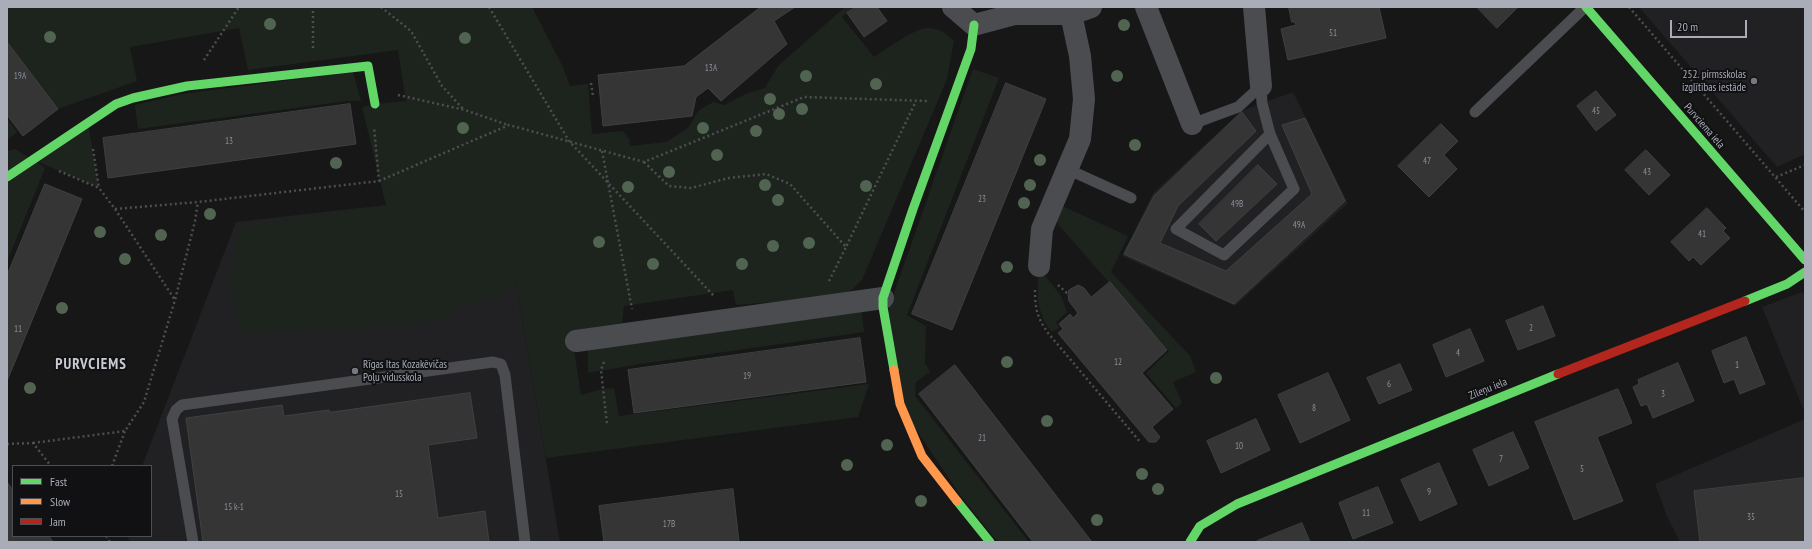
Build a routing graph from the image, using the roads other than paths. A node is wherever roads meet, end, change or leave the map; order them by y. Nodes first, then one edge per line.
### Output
1 (953, 7) edge
2 (1091, 7) edge
3 (1146, 7) edge
4 (1254, 7) edge
5 (1586, 7) edge
6 (1070, 14) junction
7 (974, 25) junction
8 (1261, 86) junction
9 (375, 104) road end
10 (1475, 112) dead end
11 (1192, 124) joint
12 (1270, 134) junction
13 (1067, 169) junction
14 (7, 177) edge
15 (1131, 198) dead end
16 (1805, 260) edge
17 (1039, 266) road end
18 (1805, 272) edge
19 (883, 298) junction
20 (576, 341) dead end
21 (193, 542) edge
22 (525, 542) edge
23 (990, 542) edge
24 (1190, 542) edge

1 - 7 street
2 - 6 street
3 - 11 street
4 - 8 street
5 - 10 lane
5 - 16 street, Purvciema iela
6 - 7 street
6 - 13 street
7 - 19 street
8 - 11 lane
8 - 12 lane
9 - 14 street
12 - 12 lane
13 - 15 lane
13 - 17 street
18 - 24 street, Zileņu iela
19 - 20 street
19 - 23 street
21 - 22 lane

